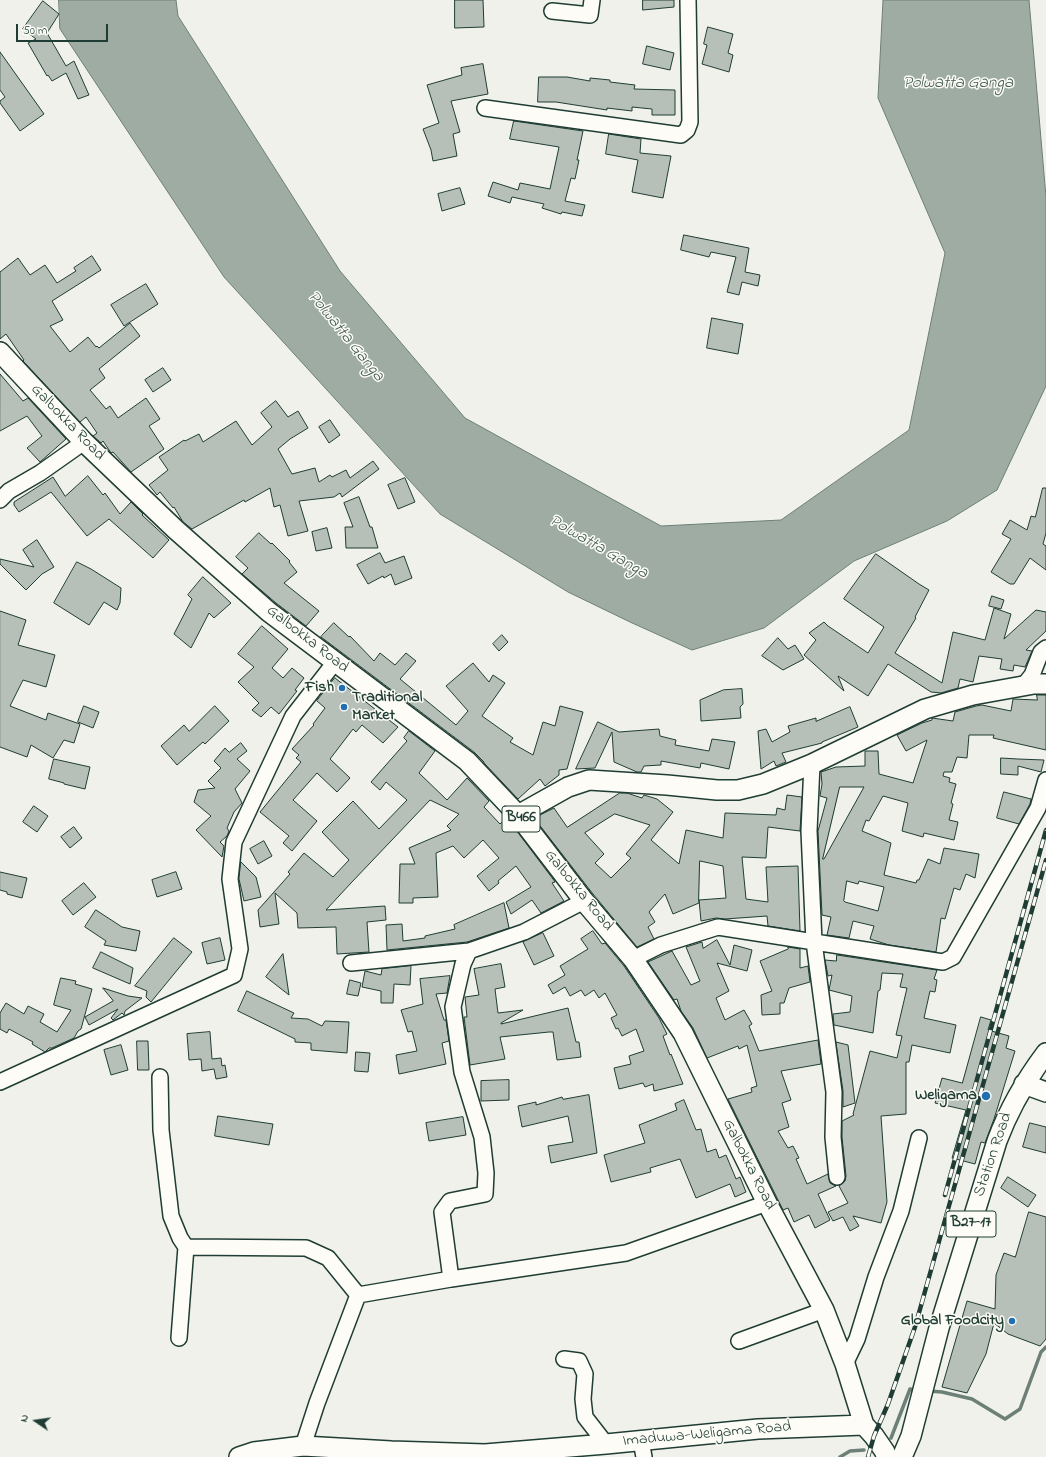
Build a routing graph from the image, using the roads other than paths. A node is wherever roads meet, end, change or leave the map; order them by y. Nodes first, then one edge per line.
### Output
1 (592, 0) edge
2 (688, 0) edge
3 (552, 11) dead end
4 (485, 108) dead end
5 (0, 352) edge
6 (84, 442) junction
7 (0, 500) edge
8 (1046, 648) edge
9 (335, 662) junction
10 (1046, 684) edge
11 (1024, 685) junction
12 (812, 764) junction
13 (1046, 780) edge
14 (518, 815) junction
15 (584, 901) junction
16 (814, 942) junction
17 (469, 951) junction
18 (633, 959) junction
19 (351, 963) dead end
20 (1046, 1053) edge
21 (160, 1077) dead end
22 (0, 1082) edge
23 (1024, 1084) junction
24 (1046, 1092) edge
25 (918, 1138) dead end
26 (837, 1177) dead end
27 (767, 1203) junction
28 (186, 1247) junction
29 (451, 1279) junction
30 (358, 1295) junction
31 (824, 1310) junction
32 (180, 1338) dead end
33 (739, 1341) dead end
34 (564, 1359) dead end
35 (845, 1364) junction
36 (864, 1425) junction
37 (606, 1444) junction
38 (303, 1446) junction
39 (642, 1449) edge
40 (486, 1455) edge
41 (239, 1457) edge
42 (886, 1457) edge
43 (902, 1457) edge

1 - 3 street
2 - 4 street
5 - 6 main road, Galbokka Road / B466
6 - 7 street
6 - 9 main road, Galbokka Road / B466
8 - 11 street
9 - 14 main road, Galbokka Road / B466
9 - 22 street
10 - 11 main road
11 - 12 main road
12 - 14 main road
12 - 16 street
13 - 16 street
14 - 15 main road, Galbokka Road / B466
15 - 17 street
15 - 18 main road, Galbokka Road / B466
16 - 18 street
16 - 26 street
17 - 19 street
17 - 29 street
18 - 27 main road, Galbokka Road / B466
20 - 23 main road, Station Road
21 - 28 street
23 - 24 main road
23 - 43 main road, Station Road / B27-17
25 - 35 street
27 - 29 street
27 - 31 main road, Galbokka Road / B466
28 - 30 street
28 - 32 street
29 - 30 street
30 - 38 street
31 - 33 street
31 - 35 main road, Galbokka Road / B466
34 - 37 street
35 - 36 main road, Galbokka Road / B466
36 - 39 main road, Imaduwa-Weligama Road
36 - 42 main road, Galbokka Road / B466
37 - 39 main road, Imaduwa-Weligama Road
37 - 40 main road, Imaduwa-Weligama Road
38 - 40 main road, Imaduwa-Weligama Road
38 - 41 main road, Imaduwa-Weligama Road

